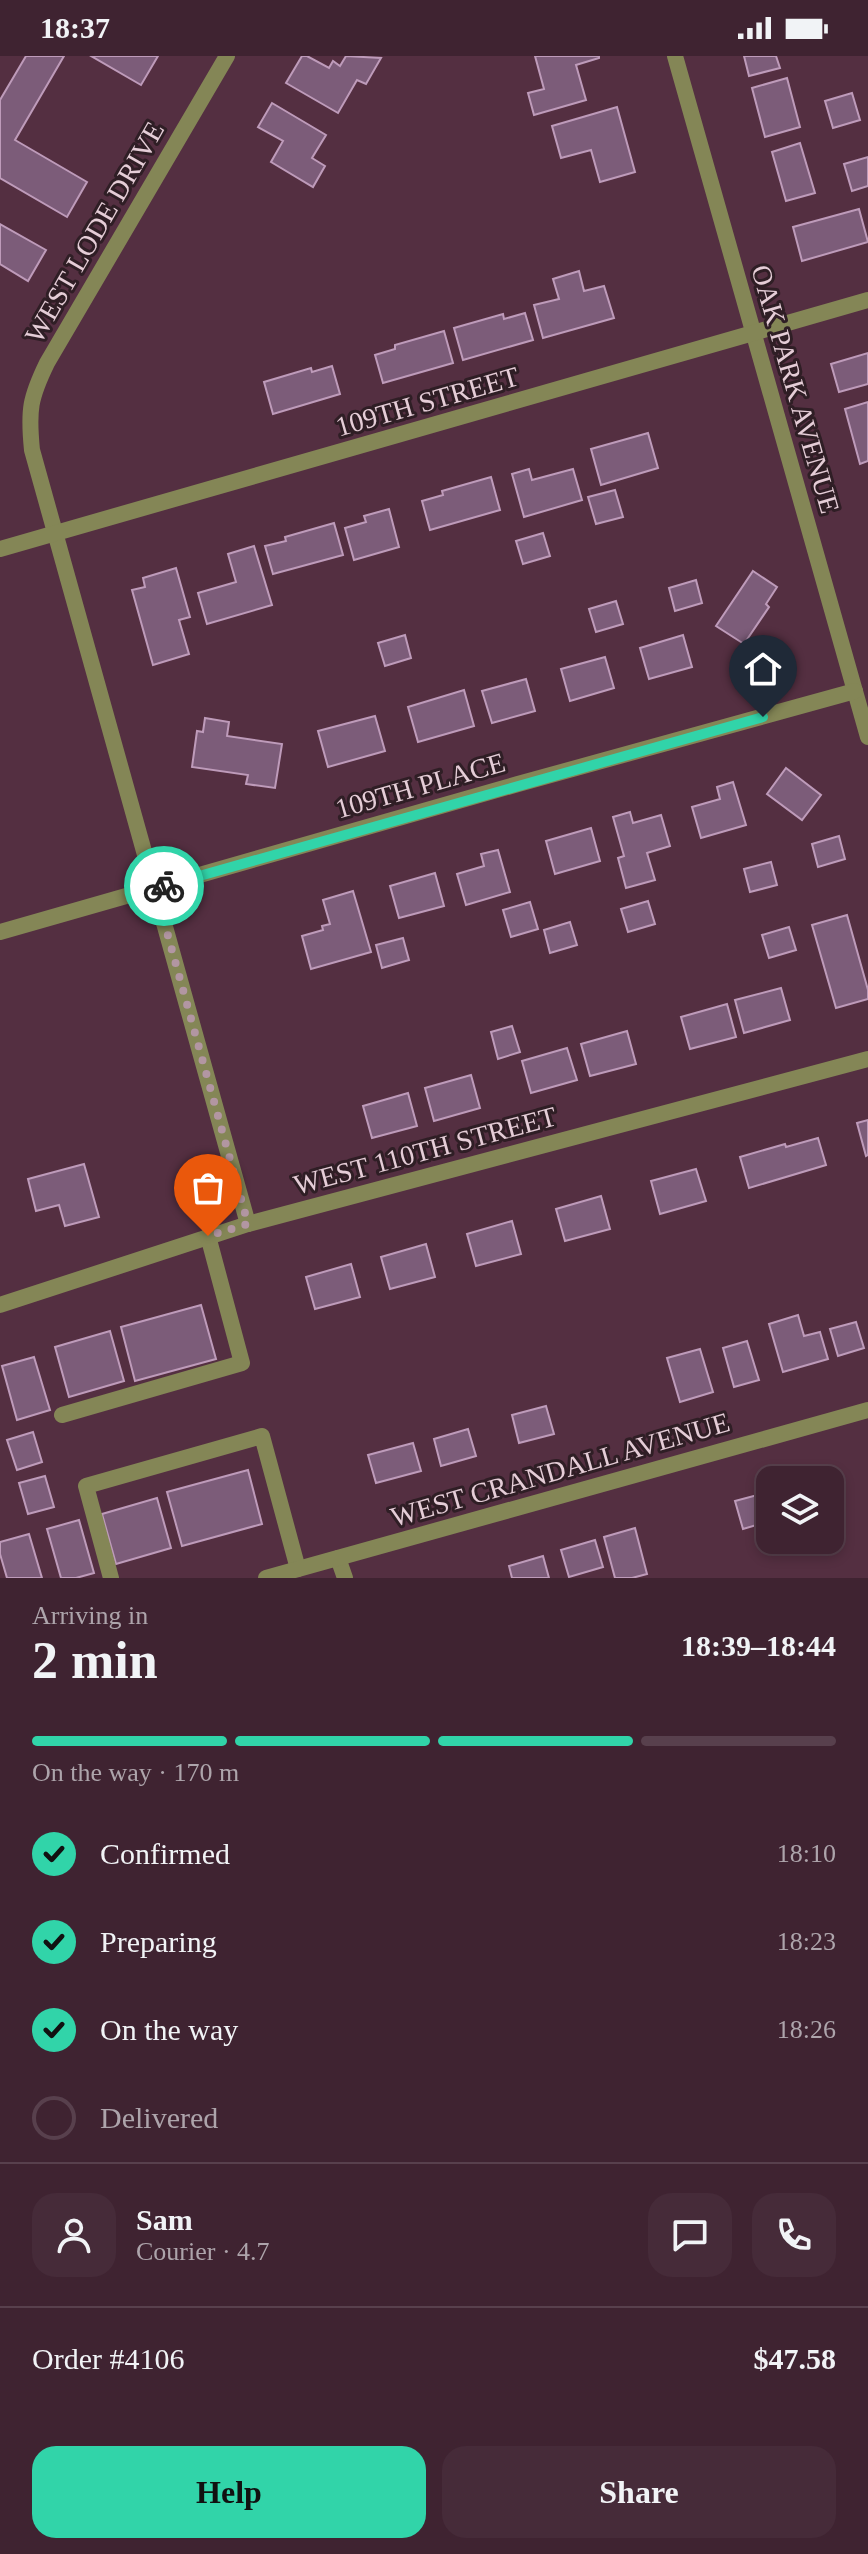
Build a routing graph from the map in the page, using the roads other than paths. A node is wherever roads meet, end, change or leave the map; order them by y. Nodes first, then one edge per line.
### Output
1 (227, 56) edge
2 (675, 56) edge
3 (868, 300) edge
4 (754, 333) junction
5 (56, 535) junction
6 (0, 549) edge
7 (855, 691) junction
8 (868, 737) edge
9 (155, 889) junction
10 (0, 932) edge
11 (868, 1059) edge
12 (248, 1224) junction
13 (208, 1236) junction
14 (0, 1305) edge
15 (868, 1410) edge
16 (62, 1415) dead end
17 (338, 1558) junction
18 (298, 1569) junction
19 (111, 1578) edge
20 (266, 1578) edge
21 (345, 1578) edge

1 - 5 street, WEST LODE DRIVE
2 - 4 street, OAK PARK AVENUE
3 - 4 street, 109TH STREET
4 - 5 street, 109TH STREET
4 - 7 street, OAK PARK AVENUE
5 - 6 street, 109TH STREET
5 - 9 street, WEST LODE DRIVE
7 - 8 street, OAK PARK AVENUE
7 - 9 street, 109TH PLACE
9 - 10 street, 109TH PLACE
9 - 12 street, WEST LODE DRIVE
11 - 12 street, WEST 110TH STREET
12 - 13 street, WEST 110TH STREET
13 - 14 street, WEST 110TH STREET
13 - 16 street
15 - 17 street, WEST CRANDALL AVENUE
17 - 18 street, WEST CRANDALL AVENUE
17 - 21 street
18 - 19 street
18 - 20 street, WEST CRANDALL AVENUE

